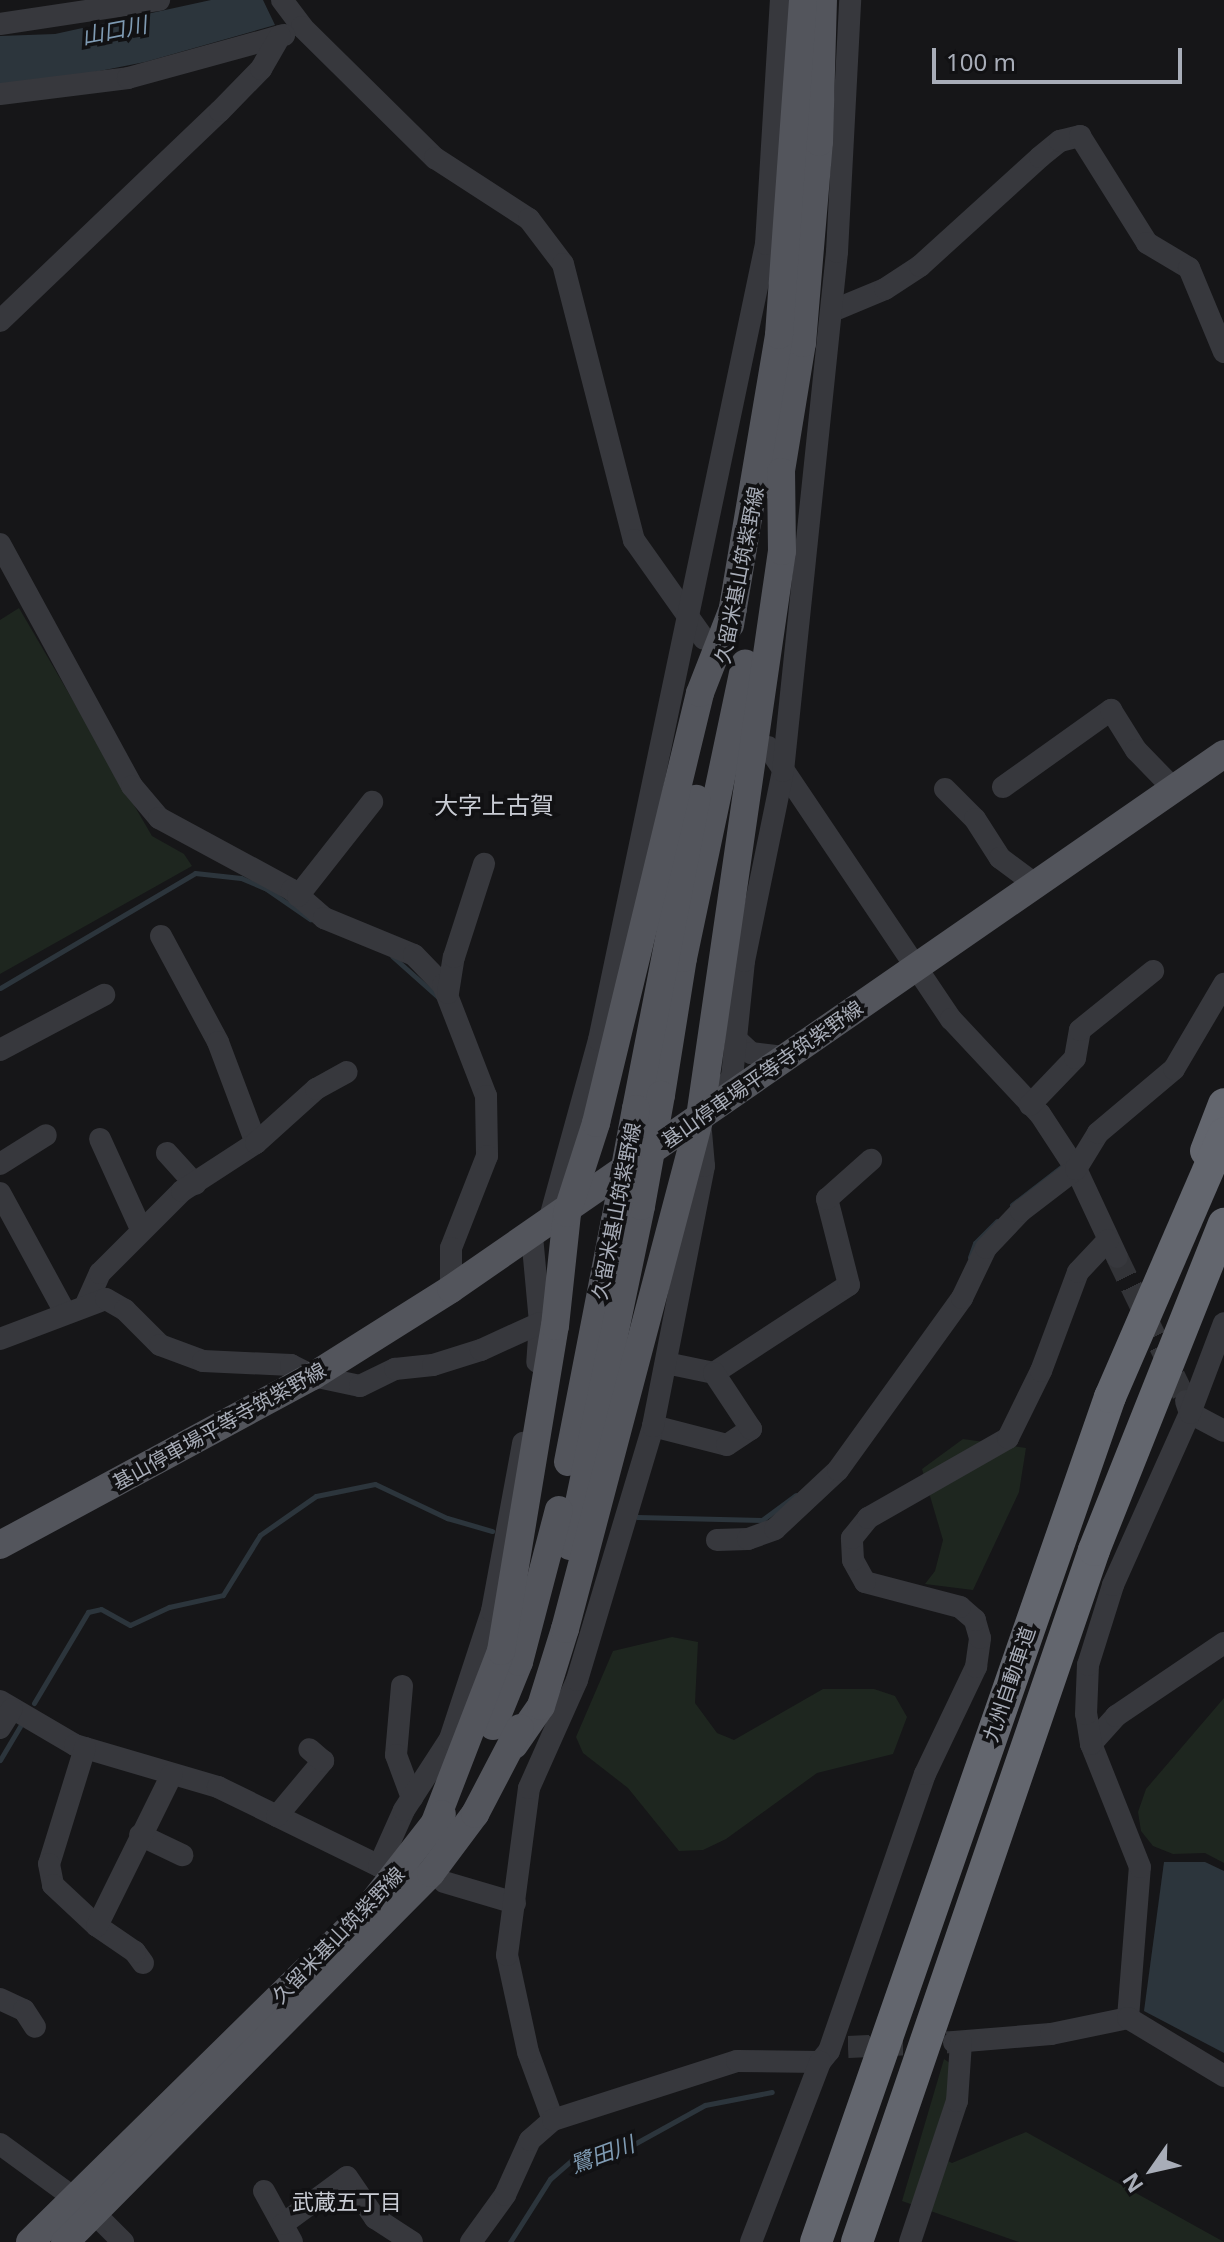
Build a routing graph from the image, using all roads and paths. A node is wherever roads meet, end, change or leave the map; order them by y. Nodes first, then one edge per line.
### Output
1 (159, 0) edge
2 (781, 0) edge
3 (803, 0) edge
4 (823, 0) edge
5 (850, 0) edge
6 (291, 14) edge
7 (0, 24) edge
8 (280, 36) junction
9 (0, 94) edge
10 (832, 311) junction
11 (0, 321) edge
12 (1224, 352) edge
13 (781, 472) junction
14 (0, 544) edge
15 (733, 609) junction
16 (686, 612) junction
17 (704, 639) dead end
18 (768, 747) dead end
19 (1224, 754) edge
20 (783, 771) junction
21 (1003, 787) dead end
22 (1173, 788) junction
23 (945, 789) dead end
24 (372, 802) dead end
25 (484, 864) dead end
26 (1035, 884) junction
27 (298, 896) junction
28 (161, 936) dead end
29 (916, 967) junction
30 (1153, 971) dead end
31 (1224, 984) edge
32 (448, 993) junction
33 (104, 995) dead end
34 (736, 1039) junction
35 (0, 1050) edge
36 (784, 1057) junction
37 (347, 1072) dead end
38 (649, 1102) junction
39 (1224, 1104) edge
40 (1030, 1105) junction
41 (700, 1117) junction
42 (1224, 1134) edge
43 (46, 1135) dead end
44 (100, 1139) dead end
45 (256, 1143) junction
46 (167, 1153) dead end
47 (871, 1160) dead end
48 (0, 1164) edge
49 (1076, 1169) junction
50 (195, 1184) junction
51 (0, 1193) edge
52 (1224, 1224) edge
53 (549, 1225) junction
54 (141, 1229) junction
55 (1161, 1274) junction
56 (451, 1289) junction
57 (87, 1302) junction
58 (65, 1312) junction
59 (540, 1323) junction
60 (1224, 1323) edge
61 (0, 1339) edge
62 (666, 1363) junction
63 (714, 1373) junction
64 (313, 1376) junction
65 (1187, 1404) junction
66 (653, 1426) junction
67 (1224, 1431) edge
68 (717, 1540) dead end
69 (0, 1545) edge
70 (1224, 1643) edge
71 (402, 1686) dead end
72 (4, 1713) edge
73 (1091, 1744) junction
74 (514, 1745) junction
75 (85, 1748) junction
76 (309, 1749) dead end
77 (172, 1774) junction
78 (412, 1798) junction
79 (277, 1816) junction
80 (432, 1830) junction
81 (140, 1835) junction
82 (182, 1855) dead end
83 (444, 1882) dead end
84 (515, 1903) junction
85 (97, 1926) junction
86 (143, 1963) dead end
87 (0, 1999) edge
88 (1128, 2018) junction
89 (35, 2027) dead end
90 (832, 2054) junction
91 (1224, 2076) edge
92 (553, 2120) junction
93 (0, 2144) edge
94 (264, 2191) dead end
95 (82, 2203) junction
96 (288, 2233) edge
97 (30, 2242) edge
98 (65, 2242) edge
99 (123, 2242) edge
100 (412, 2242) edge
101 (471, 2242) edge
102 (751, 2242) edge
103 (816, 2242) edge
104 (857, 2242) edge
105 (910, 2242) edge

1 - 7 street
2 - 16 street
3 - 15 main road, 久留米基山筑紫野線
4 - 13 main road, 久留米基山筑紫野線
5 - 10 street
6 - 8 street
6 - 16 street
8 - 9 street
8 - 11 street
10 - 12 street
10 - 20 street
13 - 38 main road, 久留米基山筑紫野線
13 - 41 main road
14 - 27 street
15 - 38 main road, 久留米基山筑紫野線
15 - 53 main road
16 - 17 street
16 - 53 street
18 - 20 street
19 - 22 main road, 基山停車場平等寺筑紫野線
20 - 29 street
20 - 34 street
21 - 22 street
22 - 26 main road, 基山停車場平等寺筑紫野線
23 - 26 street
24 - 27 street
25 - 32 street
26 - 29 main road, 基山停車場平等寺筑紫野線
27 - 32 street
28 - 45 street
29 - 36 main road, 基山停車場平等寺筑紫野線
29 - 40 street
30 - 40 street
31 - 49 street
32 - 56 street
33 - 35 street
34 - 36 street
34 - 41 street
36 - 41 main road, 基山停車場平等寺筑紫野線
37 - 45 street
38 - 74 main road, 久留米基山筑紫野線, bridge
38 - 80 main road, 久留米基山筑紫野線, bridge
39 - 55 highway
40 - 49 street
41 - 53 main road, 基山停車場平等寺筑紫野線
41 - 62 street
41 - 74 main road
42 - 55 highway, 九州自動車道
43 - 48 street
44 - 54 street
45 - 50 street
46 - 50 street
47 - 63 street
49 - 68 street
49 - 90 street
50 - 54 street
51 - 58 street
52 - 104 highway, 九州自動車道
53 - 56 main road, 基山停車場平等寺筑紫野線
53 - 59 street
53 - 80 main road
54 - 57 street
55 - 103 highway, 九州自動車道
56 - 64 main road, 基山停車場平等寺筑紫野線
57 - 58 street
57 - 64 street
58 - 61 street
59 - 64 street
59 - 78 street
60 - 65 street
62 - 63 street
62 - 66 street
63 - 66 street
64 - 69 main road, 基山停車場平等寺筑紫野線
65 - 67 street
65 - 73 street
66 - 84 street
70 - 73 street
71 - 78 street
72 - 75 street
73 - 88 street
74 - 95 main road, 久留米基山筑紫野線
75 - 77 street
75 - 85 street
76 - 79 street
77 - 79 street
77 - 81 street
78 - 79 street
80 - 95 main road, 久留米基山筑紫野線
81 - 82 street
81 - 85 street
83 - 84 street
84 - 92 street
85 - 86 street
87 - 89 street
88 - 91 street
88 - 105 street
90 - 92 street
90 - 102 street
92 - 101 street
93 - 95 street
94 - 96 street
95 - 97 main road, 久留米基山筑紫野線
95 - 98 main road, 久留米基山筑紫野線
95 - 99 street
96 - 100 street

